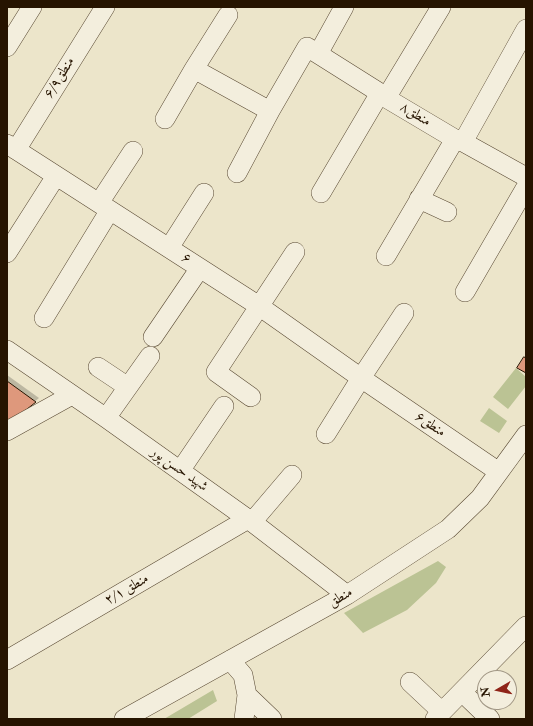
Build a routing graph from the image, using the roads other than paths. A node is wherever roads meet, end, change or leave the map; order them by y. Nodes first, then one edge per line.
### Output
1 (32, 7) edge
2 (105, 7) edge
3 (344, 7) edge
4 (441, 7) edge
5 (228, 15) dead end
6 (526, 29) edge
7 (7, 47) edge
8 (312, 51) junction
9 (194, 69) junction
10 (383, 95) junction
11 (270, 111) junction
12 (165, 118) dead end
13 (459, 140) junction
14 (12, 147) edge
15 (133, 151) dead end
16 (237, 173) dead end
17 (56, 176) junction
18 (526, 177) edge
19 (526, 187) edge
20 (204, 193) dead end
21 (321, 194) dead end
22 (419, 199) junction
23 (105, 207) junction
24 (447, 212) dead end
25 (169, 248) junction
26 (294, 252) dead end
27 (7, 253) edge
28 (386, 256) dead end
29 (200, 268) junction
30 (465, 292) dead end
31 (259, 306) junction
32 (404, 313) dead end
33 (44, 318) dead end
34 (153, 337) dead end
35 (7, 350) edge
36 (150, 356) dead end
37 (98, 367) dead end
38 (362, 378) junction
39 (128, 387) junction
40 (72, 395) junction
41 (251, 397) dead end
42 (224, 406) dead end
43 (106, 418) junction
44 (7, 431) edge
45 (326, 434) dead end
46 (526, 436) edge
47 (180, 471) junction
48 (499, 472) junction
49 (292, 475) dead end
50 (250, 521) junction
51 (347, 595) junction
52 (526, 626) edge
53 (7, 660) edge
54 (230, 660) junction
55 (410, 682) dead end
56 (462, 692) junction
57 (247, 695) junction
58 (439, 715) edge
59 (124, 719) edge
60 (244, 719) edge
61 (272, 719) edge
62 (490, 719) edge

1 - 7 street
2 - 14 street, منطق۶/۹
3 - 8 street
4 - 10 street
5 - 9 street
6 - 13 street
8 - 10 street, منطق۸
8 - 11 street
9 - 11 street
9 - 12 street
10 - 13 street, منطق۸
10 - 21 street
11 - 16 street
13 - 18 street, منطق۸
13 - 22 street
14 - 17 street, ۶
15 - 23 street
17 - 23 street, ۶
17 - 27 street
19 - 30 street
20 - 25 street
22 - 24 street
22 - 28 street
23 - 25 street, ۶
23 - 33 street
25 - 29 street, ۶
26 - 31 street
29 - 31 street, ۶
29 - 34 street
31 - 38 street, ۶
31 - 41 street
32 - 38 street
35 - 40 street, شهید حسن پور
36 - 39 street
37 - 39 street
38 - 45 street
38 - 48 street, منطق۶
39 - 43 street
40 - 43 street, شهید حسن پور
40 - 44 street
42 - 47 street
43 - 47 street, شهید حسن پور
46 - 48 street, منطق
47 - 50 street, شهید حسن پور
48 - 51 street, منطق
49 - 50 street, منطق ۲/۱
50 - 51 street, شهید حسن پور
50 - 53 street, منطق ۲/۱
51 - 54 street, منطق
52 - 56 street
54 - 57 street
54 - 59 street, منطق
55 - 58 street
56 - 58 street
56 - 62 street
57 - 60 street
57 - 61 street

